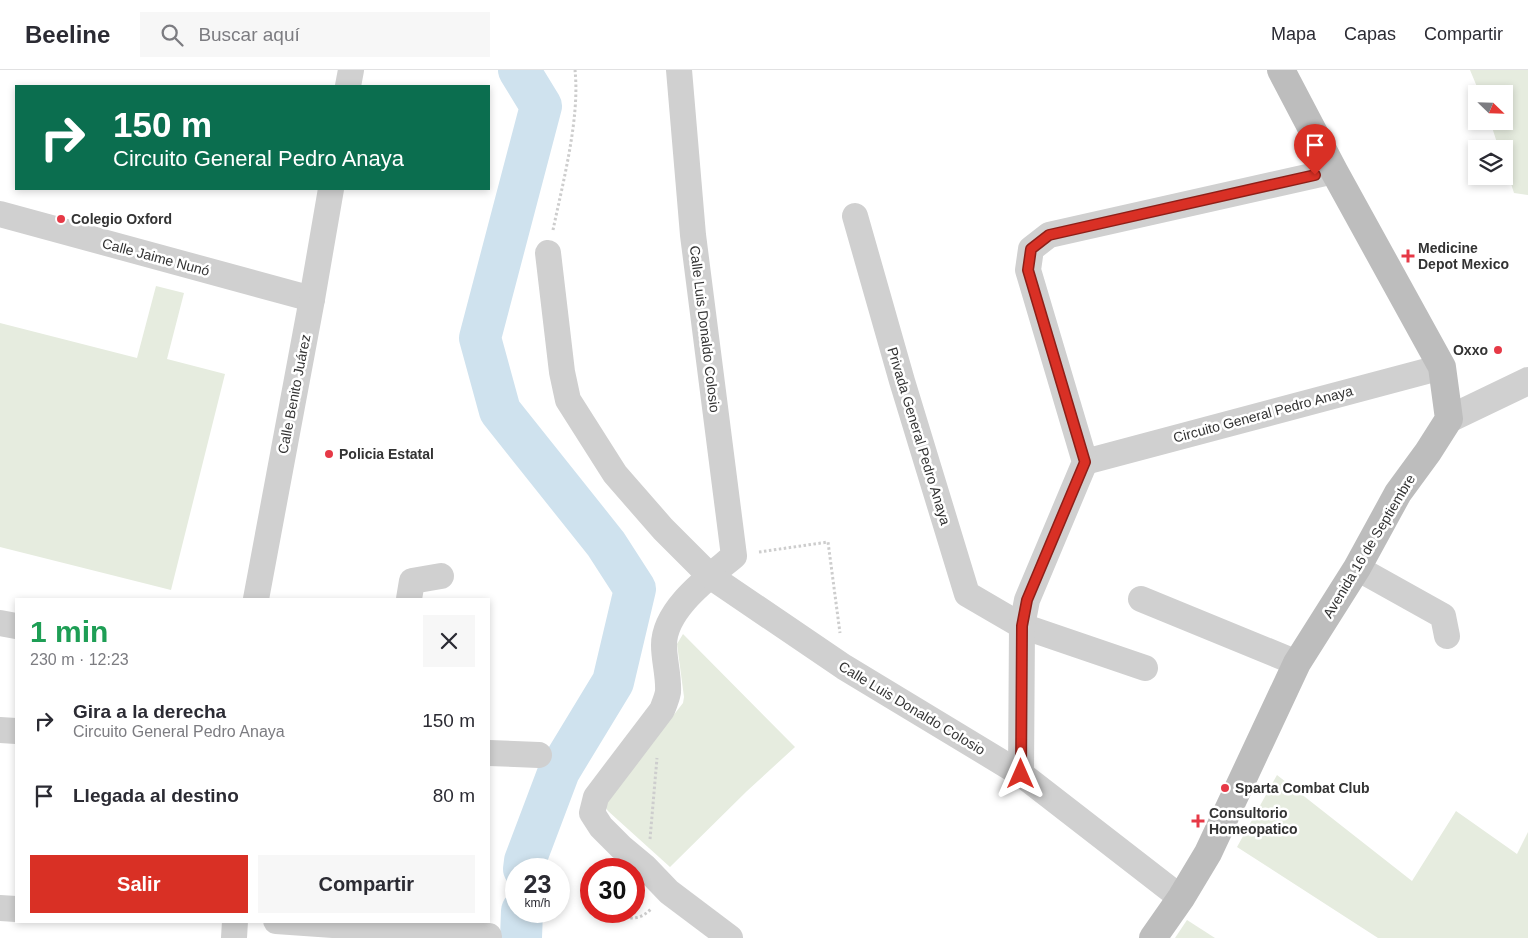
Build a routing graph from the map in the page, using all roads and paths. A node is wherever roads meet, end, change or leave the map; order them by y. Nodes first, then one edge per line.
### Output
1 (351, 70) edge
2 (575, 70) edge
3 (679, 70) edge
4 (1281, 70) edge
5 (348, 85) edge
6 (1334, 171) junction
7 (331, 190) edge
8 (0, 214) edge
9 (855, 216) dead end
10 (548, 252) joint
11 (312, 299) junction
12 (1442, 367) junction
13 (1528, 381) edge
14 (1449, 419) junction
15 (1085, 462) junction
16 (734, 556) junction
17 (1357, 568) junction
18 (441, 576) dead end
19 (710, 576) junction
20 (256, 598) edge
21 (409, 598) edge
22 (1141, 599) dead end
23 (0, 623) edge
24 (15, 626) edge
25 (1022, 626) junction
26 (1447, 636) dead end
27 (1297, 664) junction
28 (844, 667) junction
29 (1145, 668) dead end
30 (0, 730) edge
31 (15, 731) edge
32 (658, 752) dead end
33 (490, 753) edge
34 (539, 755) dead end
35 (1021, 774) junction
36 (634, 858) edge
37 (645, 867) joint
38 (669, 892) junction
39 (1181, 898) junction
40 (0, 908) edge
41 (15, 909) edge
42 (645, 915) edge
43 (235, 923) edge
44 (304, 923) edge
45 (489, 936) dead end
46 (234, 938) edge
47 (730, 938) edge
48 (1153, 938) edge

1 - 5 street
2 - 10 path
3 - 16 street, Calle Luis Donaldo Colosio
4 - 6 main road
6 - 12 main road
6 - 15 street
7 - 11 street, Calle Benito Juárez
8 - 11 street, Calle Jaime Nunó
9 - 25 street, Privada General Pedro Anaya
10 - 19 street, Calle Luis Donaldo Colosio
11 - 20 street, Calle Benito Juárez
12 - 14 main road
12 - 15 street, Circuito General Pedro Anaya
13 - 14 street
14 - 17 main road, Avenida 16 de Septiembre
15 - 25 street
16 - 19 street
16 - 28 path
17 - 26 street
17 - 27 main road, Avenida 16 de Septiembre
18 - 21 street
19 - 28 street, Calle Luis Donaldo Colosio
19 - 36 street
22 - 27 street
23 - 24 street
25 - 29 street, Privada General Pedro Anaya
25 - 35 street
27 - 39 main road, Avenida 16 de Septiembre
28 - 35 street, Calle Luis Donaldo Colosio
30 - 31 street
32 - 37 path
33 - 34 street
35 - 39 street, Calle Luis Donaldo Colosio
37 - 38 street
38 - 42 path
38 - 47 street
39 - 48 main road, Avenida 16 de Septiembre
40 - 41 street
43 - 46 street
44 - 45 street

